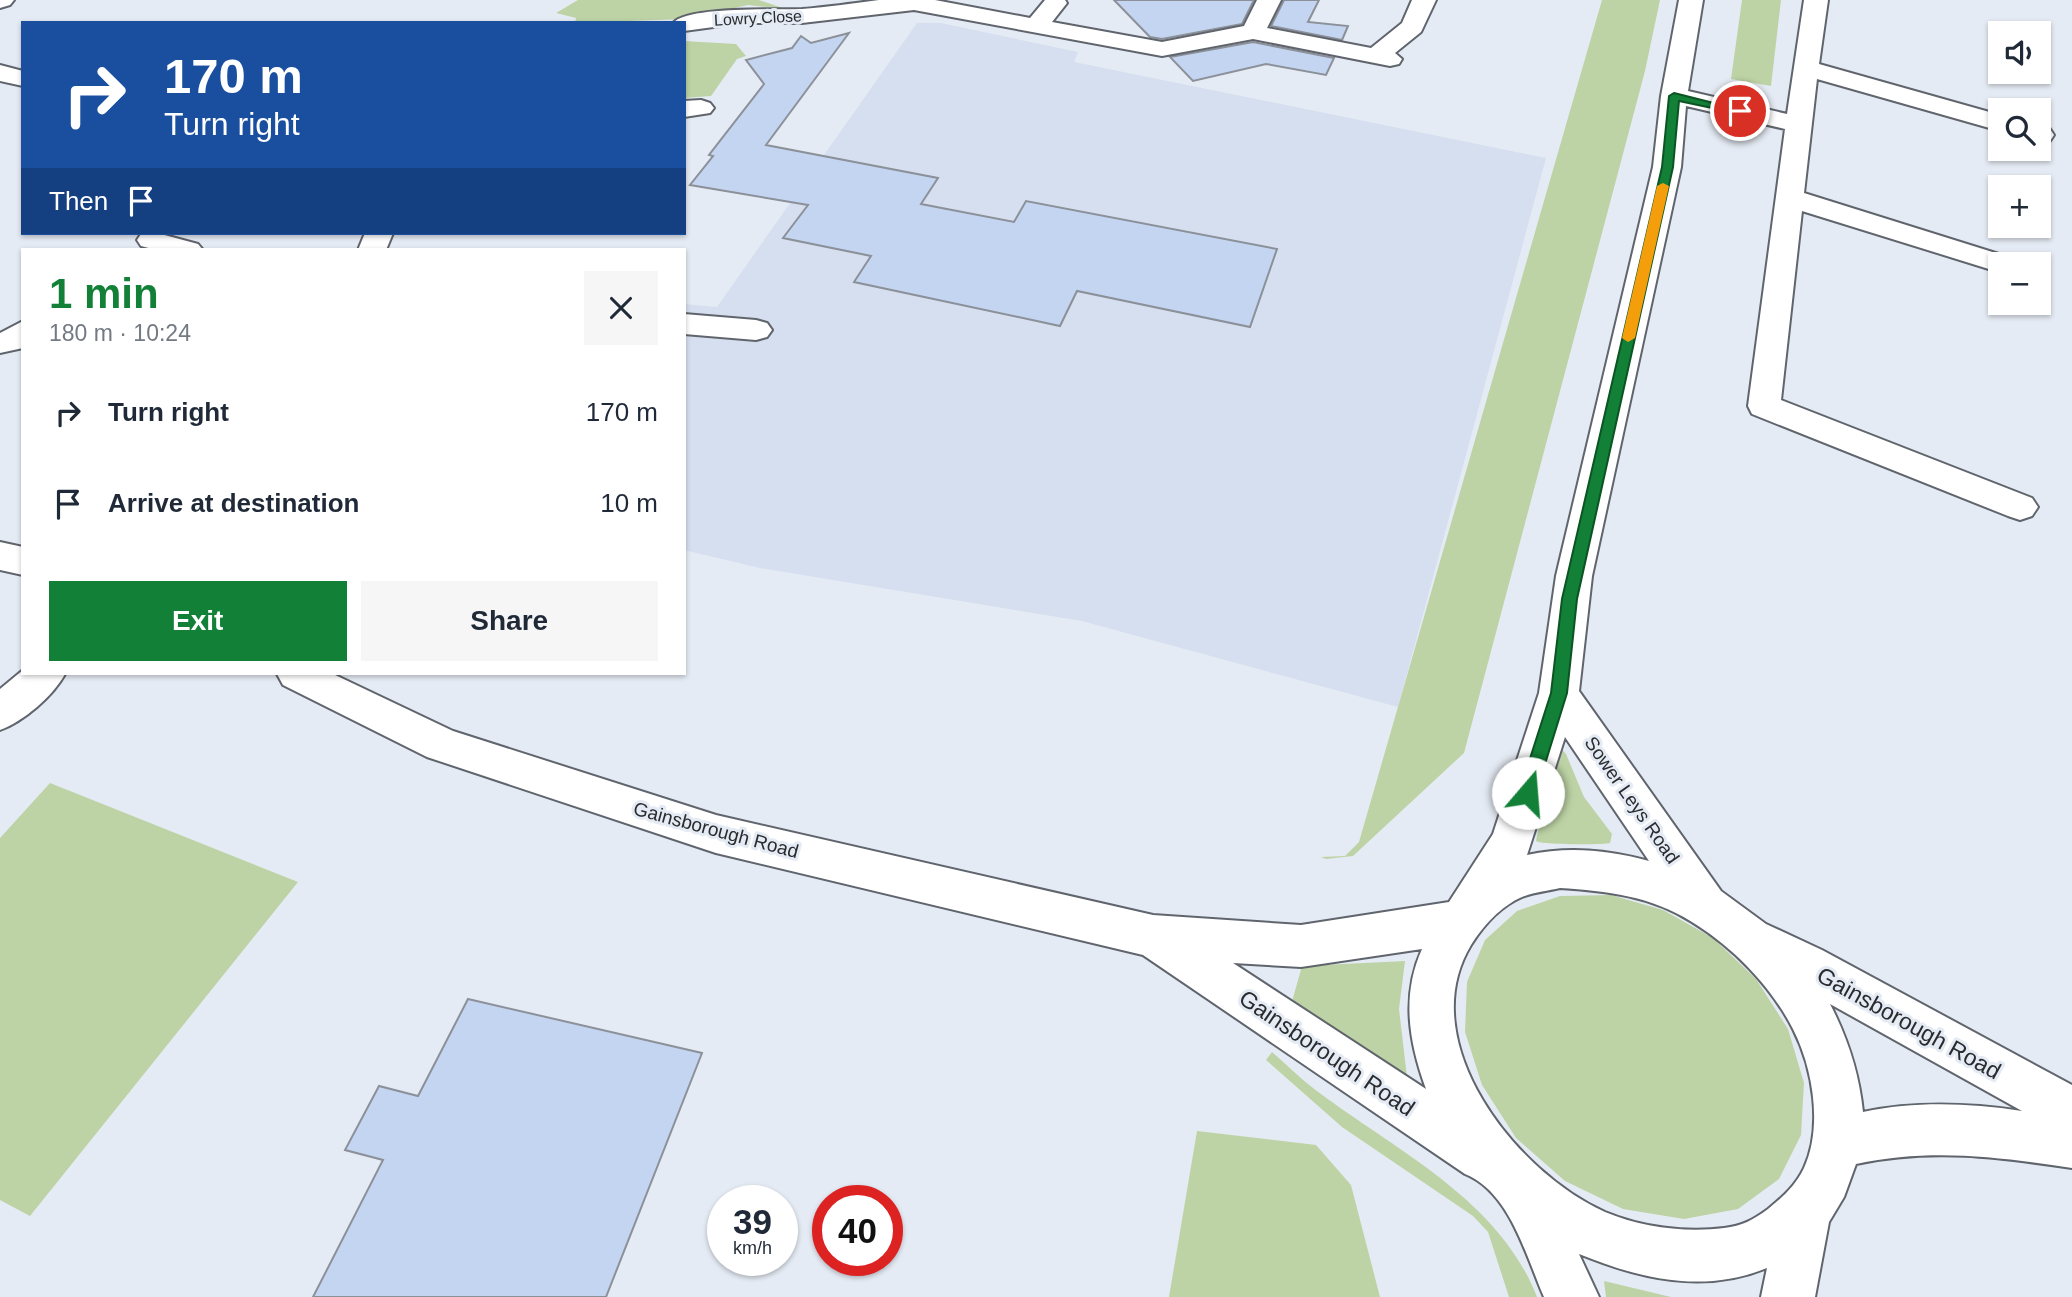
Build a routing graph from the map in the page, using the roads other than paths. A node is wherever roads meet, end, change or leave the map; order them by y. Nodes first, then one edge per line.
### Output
1 (1269, 0) edge
2 (1424, 0) edge
3 (1691, 0) edge
4 (1816, 0) edge
5 (916, 1) edge
6 (1055, 3) dead end
7 (839, 6) edge
8 (696, 23) edge
9 (1036, 26) junction
10 (1253, 32) junction
11 (1805, 68) junction
12 (0, 73) edge
13 (21, 78) edge
14 (1674, 96) junction
15 (1988, 116) edge
16 (1796, 124) junction
17 (1791, 198) junction
18 (149, 241) edge
19 (179, 248) edge
20 (1988, 260) edge
21 (686, 324) edge
22 (756, 330) dead end
23 (21, 333) edge
24 (0, 343) edge
25 (2020, 507) dead end
26 (0, 556) edge
27 (21, 561) edge
28 (43, 675) edge
29 (299, 675) edge
30 (1559, 693) junction
31 (0, 713) edge
32 (1707, 907) junction
33 (1465, 914) junction
34 (1747, 934) junction
35 (1153, 936) junction
36 (2072, 1111) edge
37 (1836, 1143) junction
38 (2072, 1143) edge
39 (1511, 1178) junction
40 (1805, 1213) junction
41 (1572, 1297) edge
42 (1788, 1297) edge

1 - 10 street
2 - 10 street
3 - 14 street
4 - 11 street
5 - 7 street, Lowry Close
5 - 9 street, Lowry Close
6 - 9 street
7 - 8 street, Lowry Close
9 - 10 street, Lowry Close
11 - 15 street
11 - 16 street
12 - 13 street
14 - 16 street
14 - 30 street
16 - 17 street
17 - 20 street
17 - 25 street
18 - 19 street
21 - 22 street
23 - 24 street
26 - 27 street
28 - 31 street
29 - 35 street, Gainsborough Road
30 - 32 street, Sower Leys Road
30 - 33 street
32 - 33 street
32 - 34 street
33 - 35 street, Gainsborough Road
33 - 39 street
34 - 36 street, Gainsborough Road
34 - 37 street
35 - 39 street, Gainsborough Road
37 - 38 street
37 - 40 street
39 - 40 street, Gainsborough Road
39 - 41 street
40 - 42 street

